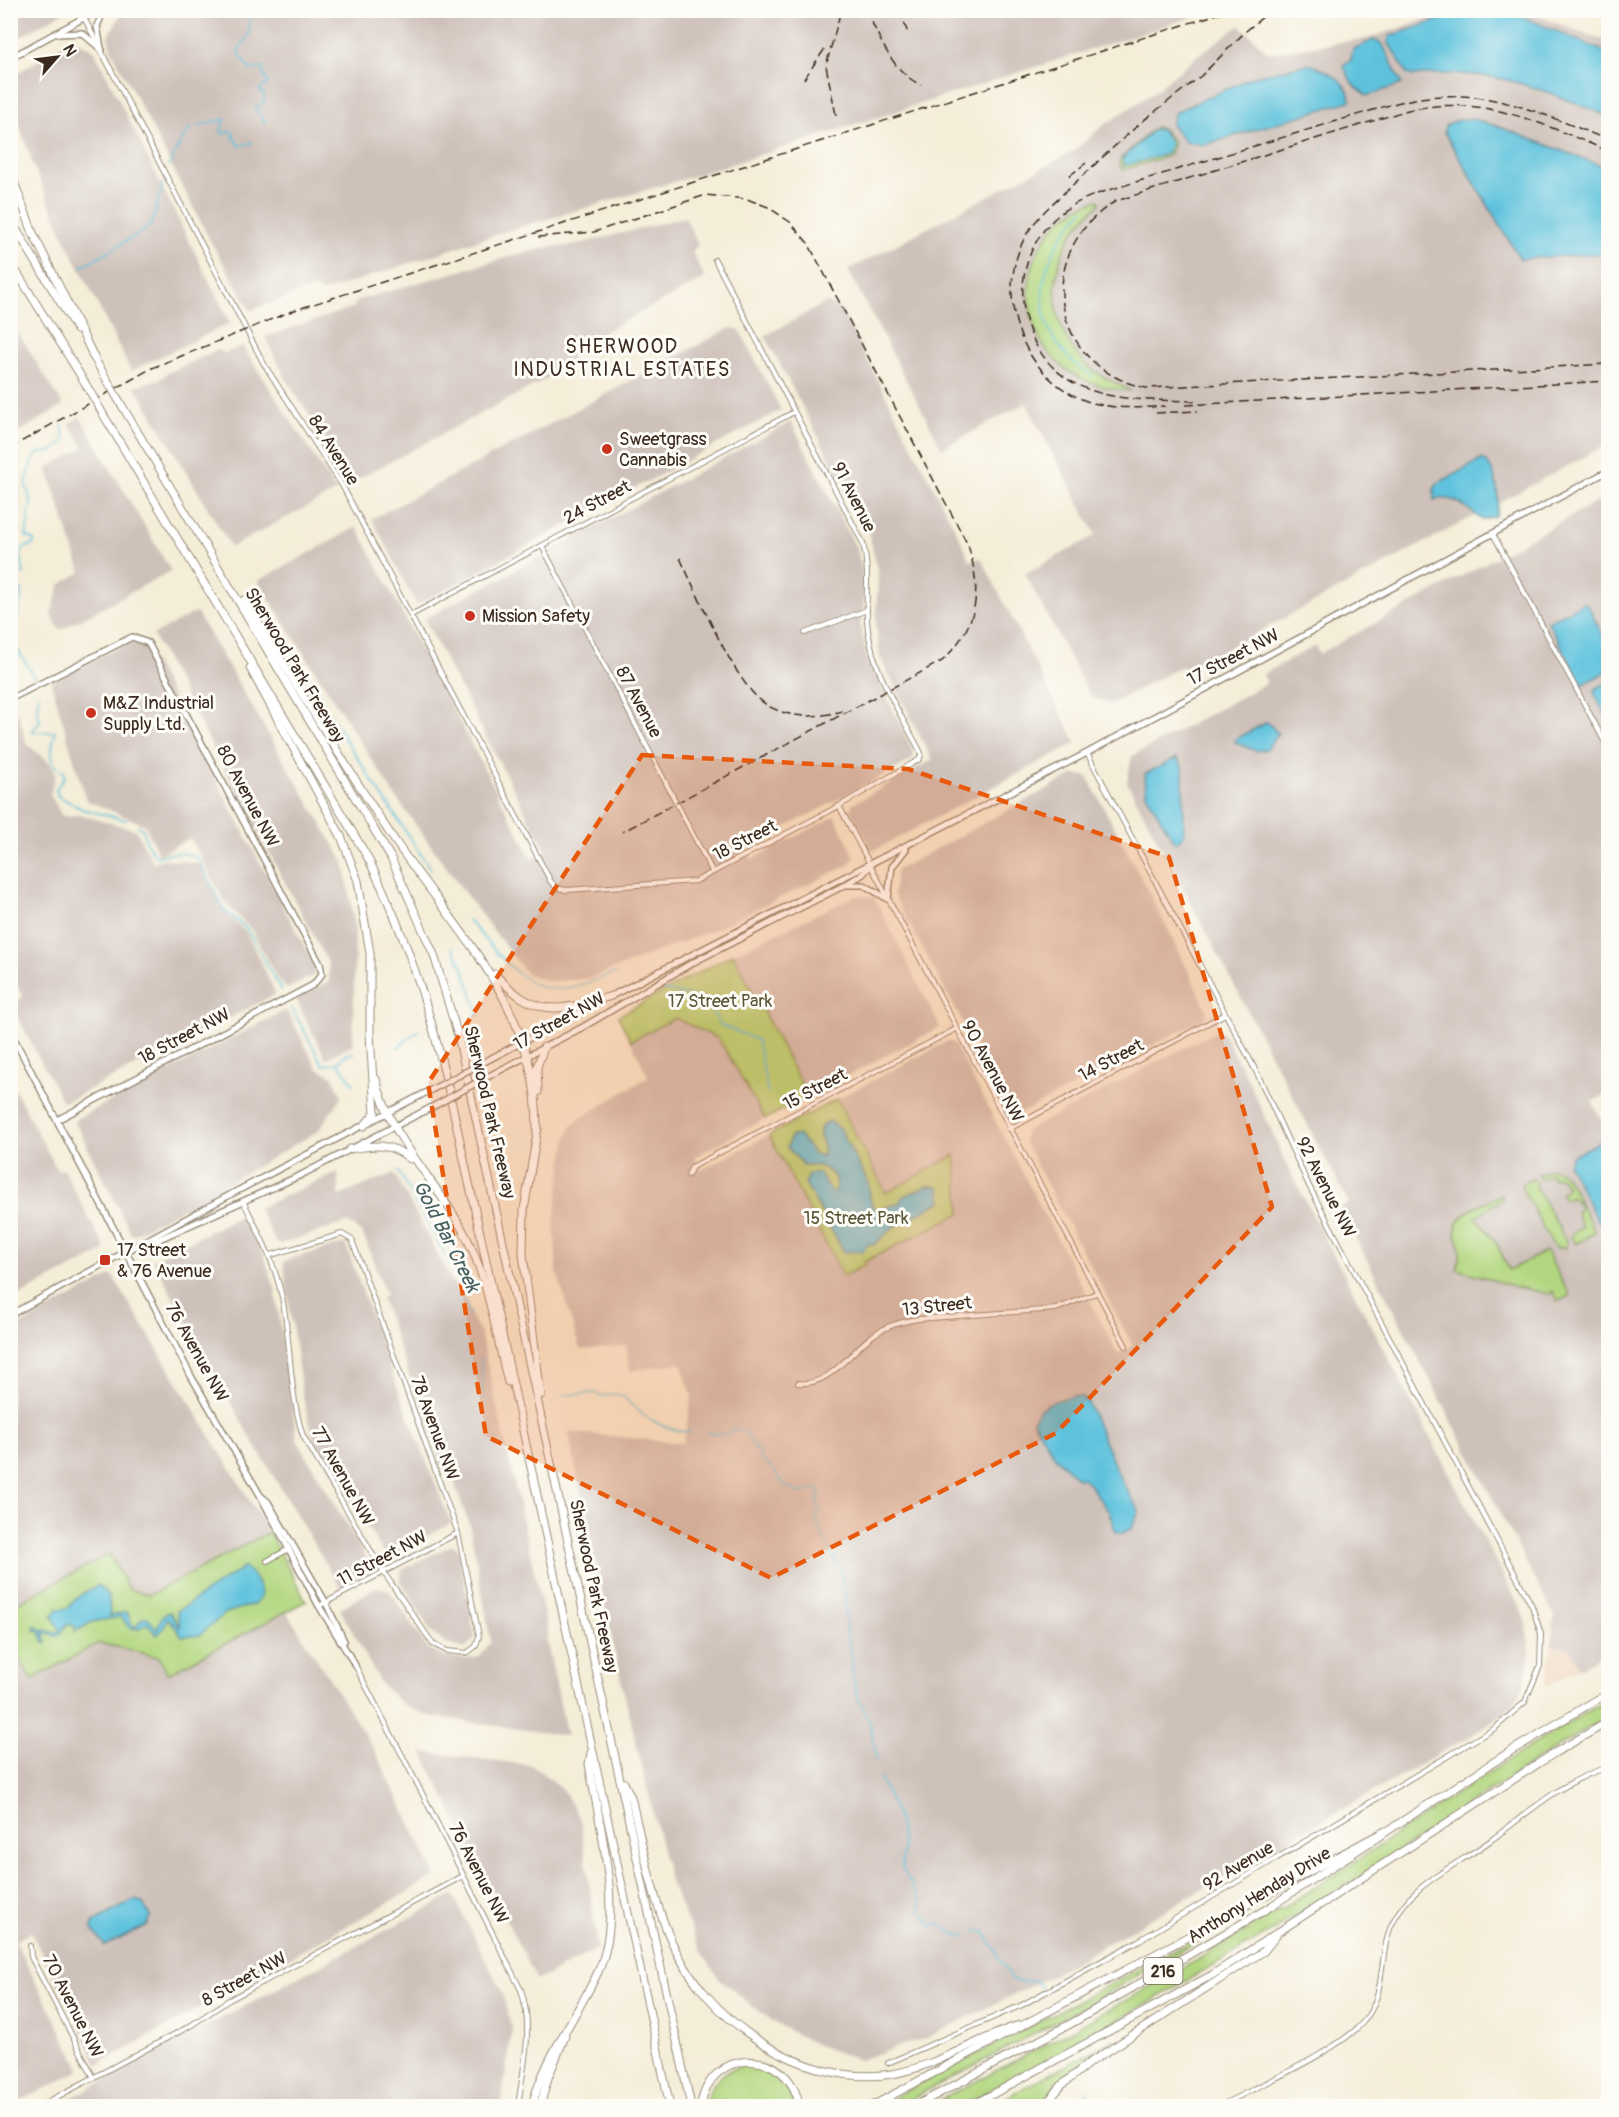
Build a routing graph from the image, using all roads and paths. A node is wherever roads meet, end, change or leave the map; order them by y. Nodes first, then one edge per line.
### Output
1 (80, 10) edge
2 (98, 10) edge
3 (104, 10) edge
4 (84, 18) junction
5 (53, 35) junction
6 (102, 50) junction
7 (10, 58) edge
8 (10, 171) edge
9 (10, 219) edge
10 (715, 260) dead end
11 (10, 261) edge
12 (10, 268) edge
13 (29, 292) junction
14 (95, 359) junction
15 (794, 412) junction
16 (1608, 471) edge
17 (1493, 534) junction
18 (542, 546) junction
19 (208, 549) junction
20 (867, 610) junction
21 (411, 615) junction
22 (805, 633) dead end
23 (242, 646) junction
24 (10, 699) edge
25 (1608, 748) edge
26 (1087, 753) junction
27 (920, 759) joint
28 (839, 806) junction
29 (909, 846) junction
30 (870, 866) junction
31 (712, 871) junction
32 (845, 885) junction
33 (566, 890) joint
34 (888, 899) junction
35 (485, 963) junction
36 (322, 974) joint
37 (611, 996) junction
38 (1225, 1014) junction
39 (956, 1029) junction
40 (10, 1030) edge
41 (522, 1042) junction
42 (544, 1047) junction
43 (526, 1056) junction
44 (372, 1065) junction
45 (388, 1112) junction
46 (57, 1120) junction
47 (364, 1126) junction
48 (393, 1127) junction
49 (1009, 1129) junction
50 (537, 1131) junction
51 (350, 1149) junction
52 (688, 1175) dead end
53 (428, 1179) junction
54 (243, 1201) junction
55 (126, 1254) junction
56 (271, 1255) junction
57 (1096, 1293) junction
58 (10, 1315) edge
59 (1126, 1347) dead end
60 (798, 1383) dead end
61 (520, 1416) junction
62 (542, 1419) junction
63 (260, 1495) junction
64 (458, 1533) junction
65 (287, 1550) junction
66 (267, 1561) dead end
67 (384, 1573) junction
68 (326, 1603) junction
69 (319, 1606) junction
70 (1541, 1634) joint
71 (432, 1644) joint
72 (355, 1665) junction
73 (1608, 1693) edge
74 (1608, 1722) edge
75 (592, 1749) junction
76 (1608, 1767) edge
77 (619, 1771) junction
78 (1404, 1822) junction
79 (463, 1876) junction
80 (1280, 1932) junction
81 (30, 1946) dead end
82 (583, 1998) junction
83 (1028, 2024) junction
84 (888, 2063) dead end
85 (94, 2078) junction
86 (40, 2106) edge
87 (518, 2106) edge
88 (532, 2106) edge
89 (540, 2106) edge
90 (670, 2106) edge
91 (691, 2106) edge
92 (701, 2106) edge
93 (799, 2106) edge
94 (872, 2106) edge
95 (915, 2106) edge
96 (970, 2106) edge
97 (1044, 2106) edge
98 (1220, 2106) edge

1 - 4 street, 84 Avenue
2 - 4 main road
3 - 6 main road
4 - 5 main road
4 - 6 street, 84 Avenue
5 - 6 main road
5 - 7 main road
6 - 21 street, 84 Avenue
8 - 14 highway
9 - 14 highway, Sherwood Park Freeway
10 - 15 street, 91 Avenue
11 - 13 highway, Sherwood Park Freeway
12 - 13 highway
13 - 23 highway, Sherwood Park Freeway, bridge
14 - 19 highway, Sherwood Park Freeway, bridge
15 - 18 street, 24 Street
15 - 20 street, 91 Avenue
16 - 17 main road, 17 Street NW
17 - 25 street
17 - 26 main road, 17 Street NW
18 - 21 street, 24 Street
18 - 31 street, 87 Avenue
19 - 35 highway
19 - 62 highway, Sherwood Park Freeway
20 - 22 street
20 - 27 street, 91 Avenue
21 - 33 street, 84 Avenue
23 - 44 highway
23 - 61 highway, Sherwood Park Freeway
24 - 36 main road, 80 Avenue NW
26 - 29 main road, 17 Street NW
26 - 38 street, 92 Avenue NW
27 - 28 street, 18 Street
28 - 30 street, 90 Avenue NW
28 - 31 street, 18 Street
29 - 30 main road, 17 Street NW
29 - 34 main road
30 - 32 main road, 17 Street NW
30 - 34 street, 90 Avenue NW
30 - 37 main road, 17 Street NW
31 - 33 street, 18 Street
32 - 34 main road
32 - 42 main road, 17 Street NW
34 - 39 street, 90 Avenue NW
35 - 37 highway
35 - 41 highway
36 - 46 main road, 18 Street NW
37 - 41 main road, 17 Street NW
38 - 49 street, 14 Street
38 - 70 street, 92 Avenue NW
39 - 49 street, 90 Avenue NW
39 - 52 street, 15 Street
40 - 46 main road, 76 Avenue NW
41 - 43 highway
41 - 45 main road, 17 Street NW, bridge
42 - 43 main road, 17 Street NW
42 - 50 highway
43 - 48 main road, 17 Street NW, bridge
43 - 50 highway
44 - 45 highway
44 - 47 highway
45 - 47 main road, 17 Street NW
45 - 48 highway
46 - 55 main road, 76 Avenue NW
47 - 55 main road, 17 Street NW
48 - 51 main road, 17 Street NW
48 - 53 highway
49 - 57 street, 90 Avenue NW
50 - 62 highway
51 - 53 highway
51 - 54 main road, 17 Street NW
53 - 61 highway
54 - 55 main road, 17 Street NW
54 - 56 street, 77 Avenue NW
55 - 58 main road, 17 Street NW
55 - 63 main road, 76 Avenue NW
56 - 64 street, 78 Avenue NW
56 - 67 street, 77 Avenue NW
57 - 59 street, 90 Avenue NW
57 - 60 street, 13 Street
61 - 75 highway, Sherwood Park Freeway
62 - 77 highway, Sherwood Park Freeway
63 - 65 main road, 76 Avenue NW
63 - 68 main road, 76 Avenue NW
64 - 67 street, 11 Street NW
64 - 71 street, 78 Avenue NW
65 - 66 street
65 - 69 main road, 76 Avenue NW
67 - 68 street, 11 Street NW
67 - 71 street, 77 Avenue NW
68 - 69 street, 11 Street NW
68 - 72 main road, 76 Avenue NW
69 - 72 main road, 76 Avenue NW
70 - 84 street, 92 Avenue
72 - 79 street, 76 Avenue NW
73 - 78 highway, Anthony Henday Drive / 216
74 - 80 highway, 216
75 - 82 highway
75 - 90 highway, Sherwood Park Freeway
76 - 98 street
77 - 83 highway
77 - 91 highway, Sherwood Park Freeway
78 - 83 highway
78 - 95 highway, Anthony Henday Drive / 216
79 - 85 street, 8 Street NW
79 - 87 street, 76 Avenue NW
80 - 96 highway, 216
80 - 97 highway
81 - 85 street, 70 Avenue NW
82 - 88 highway
82 - 89 highway
83 - 94 highway
85 - 86 street, 8 Street NW
92 - 93 highway

